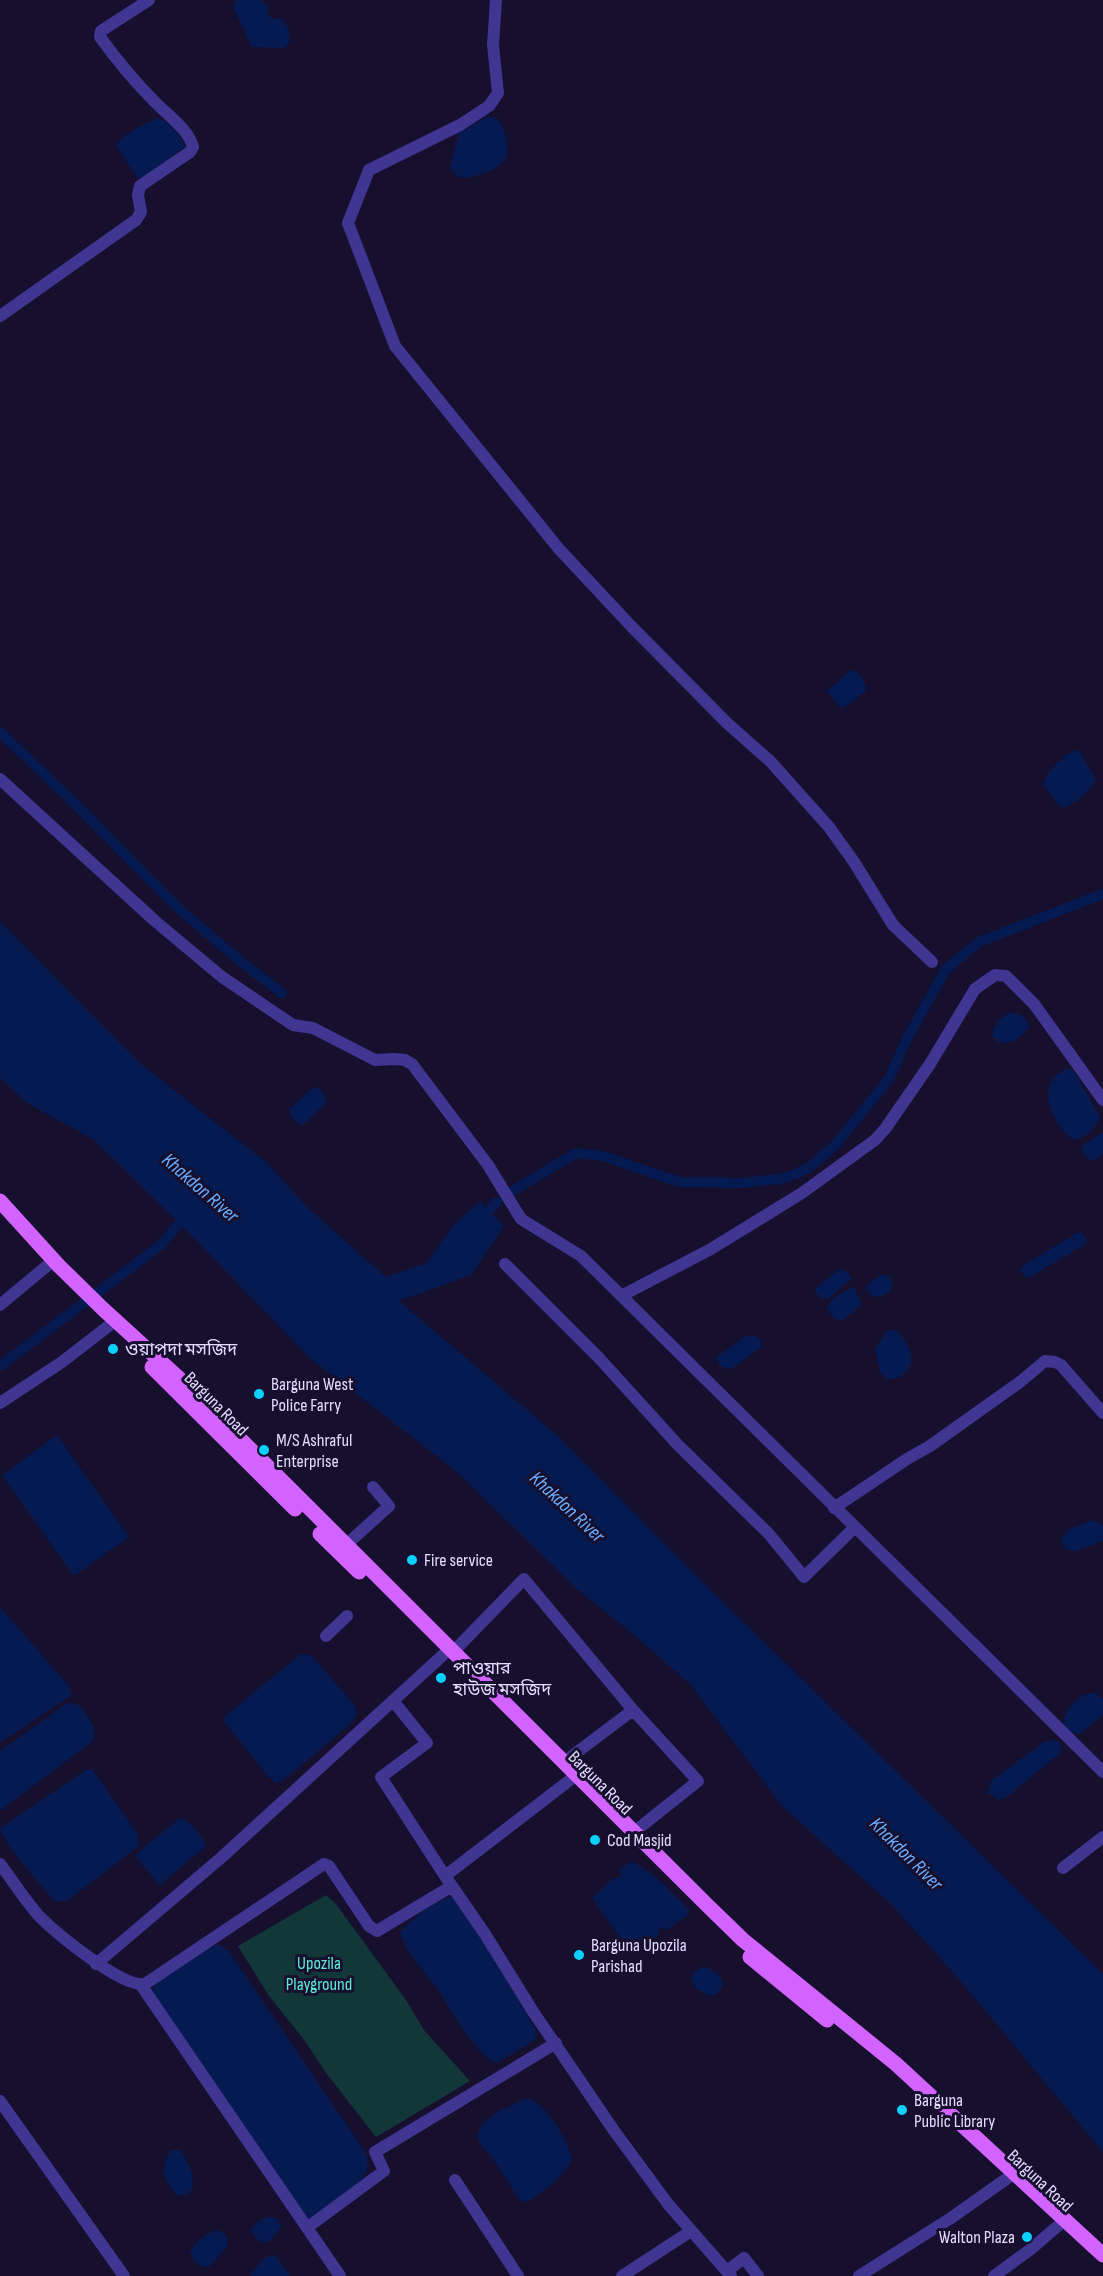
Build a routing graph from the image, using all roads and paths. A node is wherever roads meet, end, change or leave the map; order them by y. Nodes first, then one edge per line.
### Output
1 (148, 0) edge
2 (496, 0) edge
3 (0, 316) edge
4 (0, 778) edge
5 (932, 962) dead end
6 (1103, 1100) edge
7 (0, 1201) edge
8 (57, 1263) junction
9 (505, 1264) dead end
10 (621, 1296) junction
11 (0, 1305) edge
12 (118, 1324) junction
13 (0, 1403) edge
14 (1103, 1413) edge
15 (373, 1487) dead end
16 (834, 1508) junction
17 (854, 1528) junction
18 (346, 1545) junction
19 (346, 1616) dead end
20 (326, 1636) dead end
21 (448, 1654) junction
22 (393, 1702) junction
23 (633, 1710) junction
24 (564, 1762) junction
25 (1103, 1772) edge
26 (570, 1780) junction
27 (634, 1832) junction
28 (1103, 1838) edge
29 (0, 1864) edge
30 (1063, 1868) dead end
31 (449, 1881) junction
32 (96, 1964) junction
33 (141, 1985) junction
34 (556, 2043) junction
35 (0, 2101) edge
36 (1008, 2177) junction
37 (455, 2180) dead end
38 (1059, 2225) junction
39 (308, 2227) junction
40 (691, 2231) junction
41 (1103, 2255) edge
42 (1103, 2266) edge
43 (729, 2273) edge
44 (124, 2276) edge
45 (340, 2276) edge
46 (518, 2276) edge
47 (622, 2276) edge
48 (758, 2276) edge
49 (859, 2276) edge
50 (994, 2276) edge

1 - 3 street
2 - 5 street
4 - 10 street
6 - 10 street
7 - 8 main road, Barguna Road
8 - 11 street
8 - 12 main road, Barguna Road
9 - 17 street
10 - 16 street
12 - 13 street
12 - 18 main road, Barguna Road
12 - 21 main road, Barguna Road
14 - 16 street
15 - 18 street
16 - 17 street
17 - 25 street
18 - 21 main road, Barguna Road
19 - 20 street
21 - 22 street
21 - 23 street
21 - 24 main road, Barguna Road
21 - 26 main road, Barguna Road
22 - 31 street
22 - 32 street
23 - 24 street
23 - 27 street
24 - 27 main road, Barguna Road
26 - 31 street
26 - 36 main road, Barguna Road
27 - 41 main road, Barguna Road
28 - 30 street
29 - 32 street
31 - 33 street
31 - 34 street
32 - 33 street
33 - 39 street
34 - 39 street
34 - 40 street
35 - 44 street
36 - 38 main road, Barguna Road
36 - 49 street
37 - 46 street
38 - 42 main road, Barguna Road
38 - 50 street
39 - 45 street
40 - 43 street
40 - 47 street
43 - 48 street

